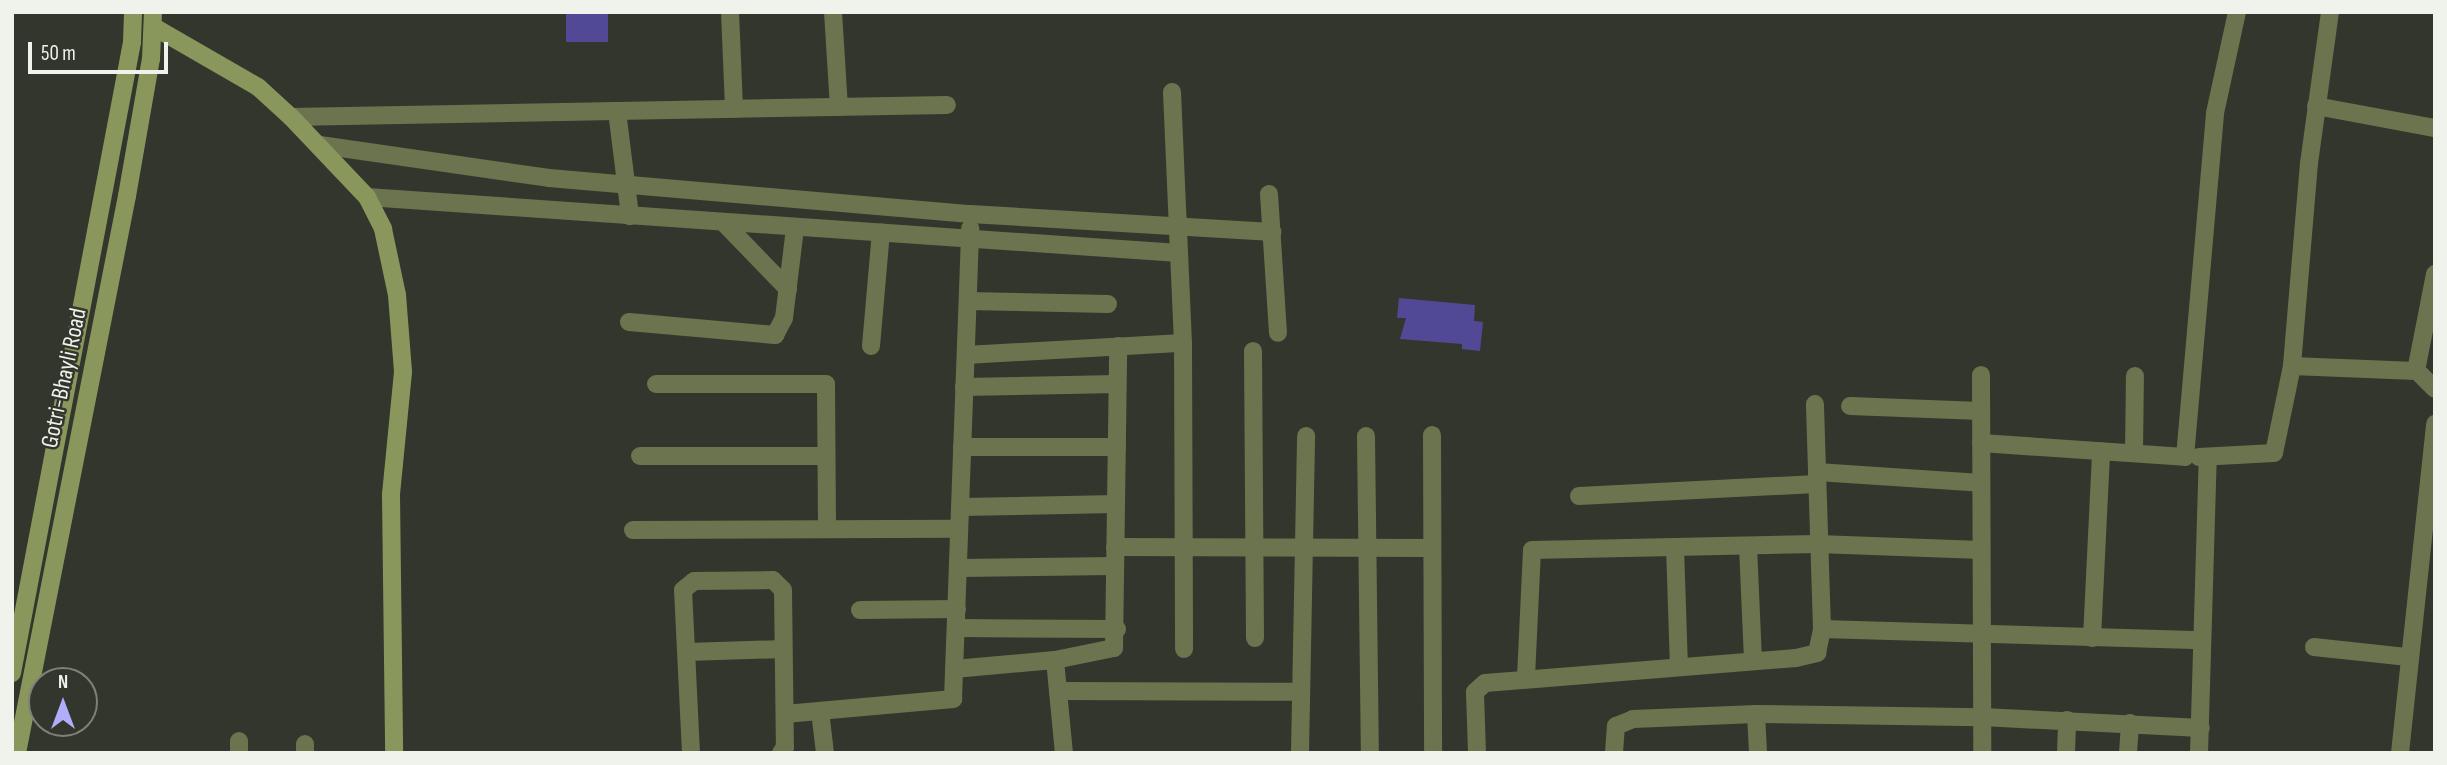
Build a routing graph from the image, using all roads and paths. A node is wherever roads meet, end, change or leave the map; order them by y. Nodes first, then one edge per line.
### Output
1 (133, 12) edge
2 (730, 12) edge
3 (833, 12) edge
4 (2237, 12) edge
5 (2330, 12) edge
6 (153, 20) edge
7 (1172, 92) dead end
8 (947, 106) dead end
9 (2316, 106) junction
10 (839, 107) junction
11 (734, 109) junction
12 (617, 111) junction
13 (291, 117) junction
14 (2435, 128) edge
15 (320, 145) junction
16 (626, 185) junction
17 (1269, 194) dead end
18 (367, 197) junction
19 (970, 214) junction
20 (630, 216) junction
21 (724, 223) junction
22 (796, 228) junction
23 (1178, 229) junction
24 (881, 232) junction
25 (1272, 232) junction
26 (970, 240) junction
27 (1179, 253) junction
28 (2435, 274) edge
29 (788, 289) junction
30 (968, 302) junction
31 (1108, 304) dead end
32 (629, 321) dead end
33 (1278, 333) dead end
34 (1183, 342) junction
35 (871, 346) dead end
36 (1118, 346) junction
37 (1253, 351) dead end
38 (965, 355) junction
39 (2292, 366) junction
40 (2417, 371) junction
41 (1981, 375) dead end
42 (2135, 376) dead end
43 (656, 384) dead end
44 (1118, 384) junction
45 (964, 387) junction
46 (2435, 389) edge
47 (1815, 404) dead end
48 (1850, 406) dead end
49 (1981, 411) junction
50 (2435, 424) edge
51 (1432, 435) dead end
52 (1307, 436) dead end
53 (1366, 436) dead end
54 (1981, 443) junction
55 (962, 447) junction
56 (1117, 447) junction
57 (2101, 451) junction
58 (2134, 453) junction
59 (640, 456) dead end
60 (824, 456) junction
61 (2185, 457) junction
62 (2208, 457) junction
63 (1817, 478) junction
64 (1981, 483) junction
65 (1579, 496) dead end
66 (1116, 504) junction
67 (960, 507) junction
68 (827, 529) junction
69 (959, 529) junction
70 (633, 530) dead end
71 (1818, 544) junction
72 (1748, 546) junction
73 (1115, 547) junction
74 (1675, 547) junction
75 (1186, 548) junction
76 (1252, 548) junction
77 (1304, 548) junction
78 (1367, 548) junction
79 (1432, 548) junction
80 (1981, 550) junction
81 (1115, 566) junction
82 (958, 568) junction
83 (957, 609) junction
84 (860, 610) dead end
85 (957, 628) junction
86 (1117, 629) junction
87 (1822, 629) junction
88 (1981, 634) junction
89 (1255, 638) dead end
90 (2092, 638) junction
91 (2202, 640) junction
92 (2314, 647) dead end
93 (783, 649) junction
94 (1184, 649) dead end
95 (687, 652) junction
96 (2408, 657) junction
97 (1055, 660) junction
98 (1753, 661) junction
99 (1679, 666) junction
100 (954, 669) junction
101 (12, 673) edge
102 (1526, 677) junction
103 (1058, 691) junction
104 (1301, 692) junction
105 (820, 711) junction
106 (785, 714) junction
107 (1756, 714) junction
108 (1982, 717) junction
109 (2067, 720) junction
110 (2130, 723) junction
111 (2201, 728) junction
112 (18, 753) edge
113 (394, 753) edge
114 (691, 753) edge
115 (781, 753) edge
116 (825, 753) edge
117 (1064, 753) edge
118 (1300, 753) edge
119 (1370, 753) edge
120 (1433, 753) edge
121 (1477, 753) edge
122 (1614, 753) edge
123 (1758, 753) edge
124 (1982, 753) edge
125 (2066, 753) edge
126 (2128, 753) edge
127 (2199, 753) edge
128 (2400, 753) edge

1 - 101 street, Gotri-Bhayli Road
2 - 11 street
3 - 10 street
4 - 61 street
5 - 9 street
6 - 13 street
6 - 112 street, Gotri-Bhayli Road
7 - 23 street
8 - 10 street
9 - 14 street
9 - 39 street
10 - 11 street
11 - 12 street
12 - 13 street
12 - 16 street
13 - 15 street
15 - 16 street
15 - 18 street
16 - 19 street
16 - 20 street
17 - 25 street
18 - 20 street
18 - 113 street
19 - 23 street
19 - 26 street
20 - 21 street
21 - 22 street
21 - 29 street
22 - 24 street
22 - 29 street
23 - 25 street
23 - 27 street
24 - 26 street
24 - 35 street
25 - 33 street
26 - 27 street
26 - 30 street
27 - 34 street
28 - 40 street
29 - 32 street
30 - 31 street
30 - 38 street
34 - 36 street
34 - 75 street
36 - 38 street
36 - 44 street
37 - 76 street
38 - 45 street
39 - 40 street
39 - 62 street
40 - 46 street
41 - 49 street
42 - 58 street
43 - 60 street
44 - 45 street
44 - 56 street
45 - 55 street
47 - 63 street
48 - 49 street
49 - 54 street
50 - 96 street
51 - 79 street
52 - 77 street
53 - 78 street
54 - 57 street
54 - 64 street
55 - 56 street
55 - 67 street
56 - 66 street
57 - 58 street
57 - 90 street
58 - 61 street
59 - 60 street
60 - 68 street
61 - 62 street
62 - 91 street
63 - 64 street
63 - 65 street
63 - 71 street
64 - 80 street
66 - 67 street
66 - 73 street
67 - 69 street
68 - 69 street
68 - 70 street
69 - 82 street
71 - 72 street
71 - 80 street
71 - 87 street
72 - 74 street
72 - 98 street
73 - 75 street
73 - 81 street
74 - 99 street
74 - 102 street
75 - 76 street
75 - 94 street
76 - 77 street
76 - 89 street
77 - 78 street
77 - 104 street
78 - 79 street
78 - 119 street
79 - 120 street
80 - 88 street
81 - 82 street
81 - 86 street
82 - 83 street
83 - 84 street
83 - 85 street
85 - 86 street
85 - 100 street
86 - 97 street
87 - 88 street
87 - 98 street
88 - 90 street
88 - 108 street
90 - 91 street
91 - 111 street
92 - 96 street
93 - 95 street
93 - 95 street
93 - 106 street
95 - 114 street
96 - 128 street
97 - 100 street
97 - 103 street
98 - 99 street
99 - 102 street
100 - 105 street
102 - 121 street
103 - 104 street
103 - 117 street
104 - 118 street
105 - 106 street
105 - 116 street
106 - 115 street
107 - 108 street
107 - 122 street
107 - 123 street
108 - 109 street
108 - 124 street
109 - 110 street
109 - 125 street
110 - 111 street
110 - 126 street
111 - 127 street

